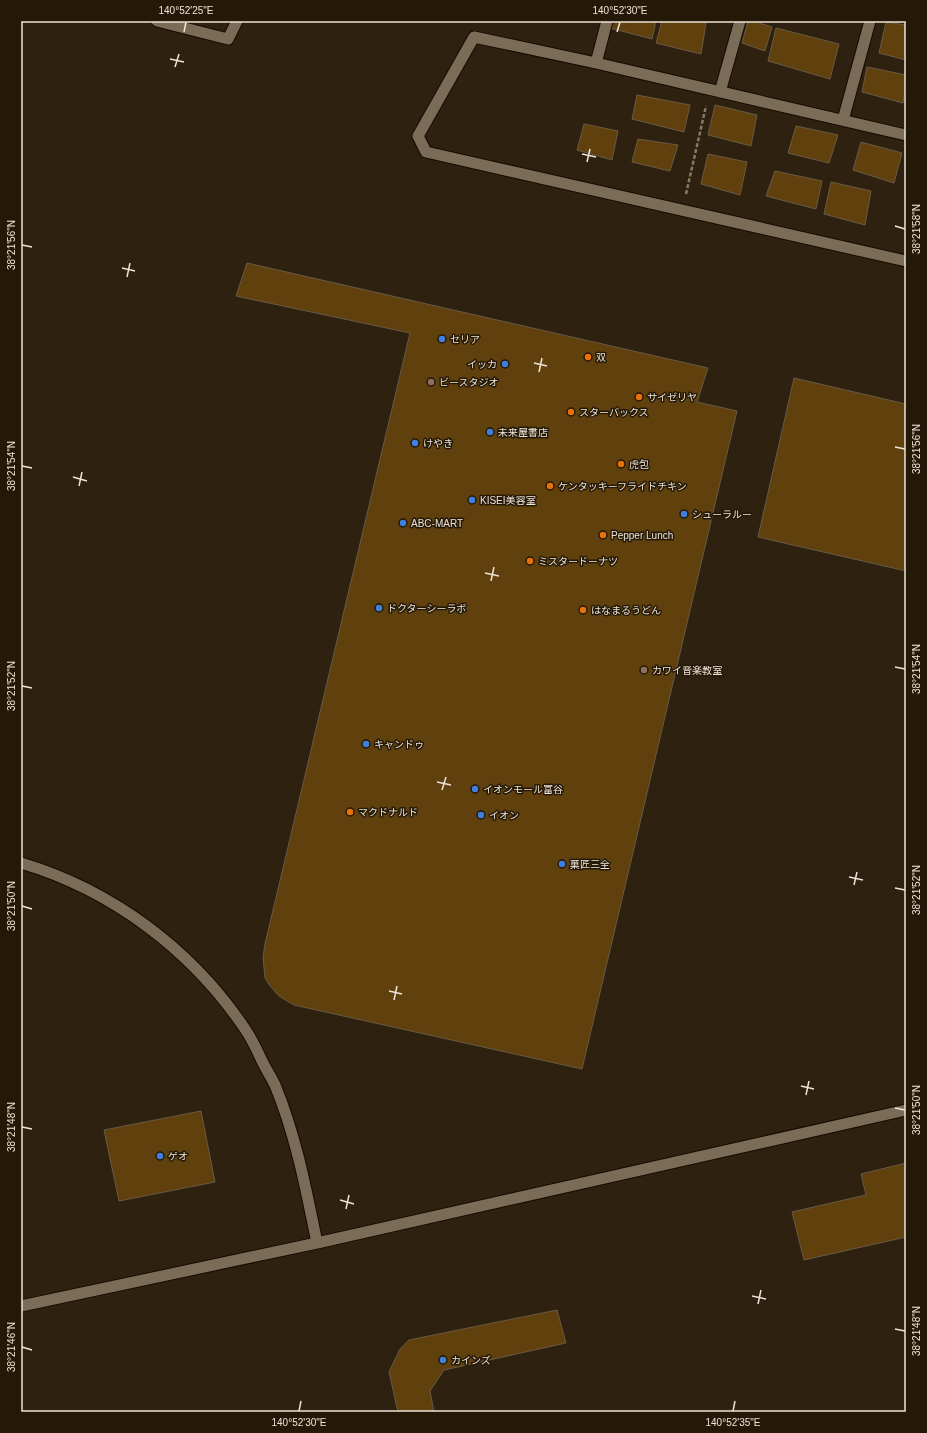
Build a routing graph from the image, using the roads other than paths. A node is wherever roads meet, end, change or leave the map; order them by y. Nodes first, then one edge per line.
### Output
1 (157, 21) edge
2 (237, 21) edge
3 (607, 21) edge
4 (740, 21) edge
5 (870, 21) edge
6 (596, 63) junction
7 (714, 91) junction
8 (843, 120) junction
9 (906, 135) edge
10 (906, 261) edge
11 (21, 863) edge
12 (906, 1110) edge
13 (317, 1243) junction
14 (21, 1306) edge

1 - 2 street
3 - 6 street
4 - 7 street
5 - 8 street
6 - 7 street
6 - 10 street
7 - 8 street
8 - 9 street
11 - 13 street
12 - 13 street
13 - 14 street

